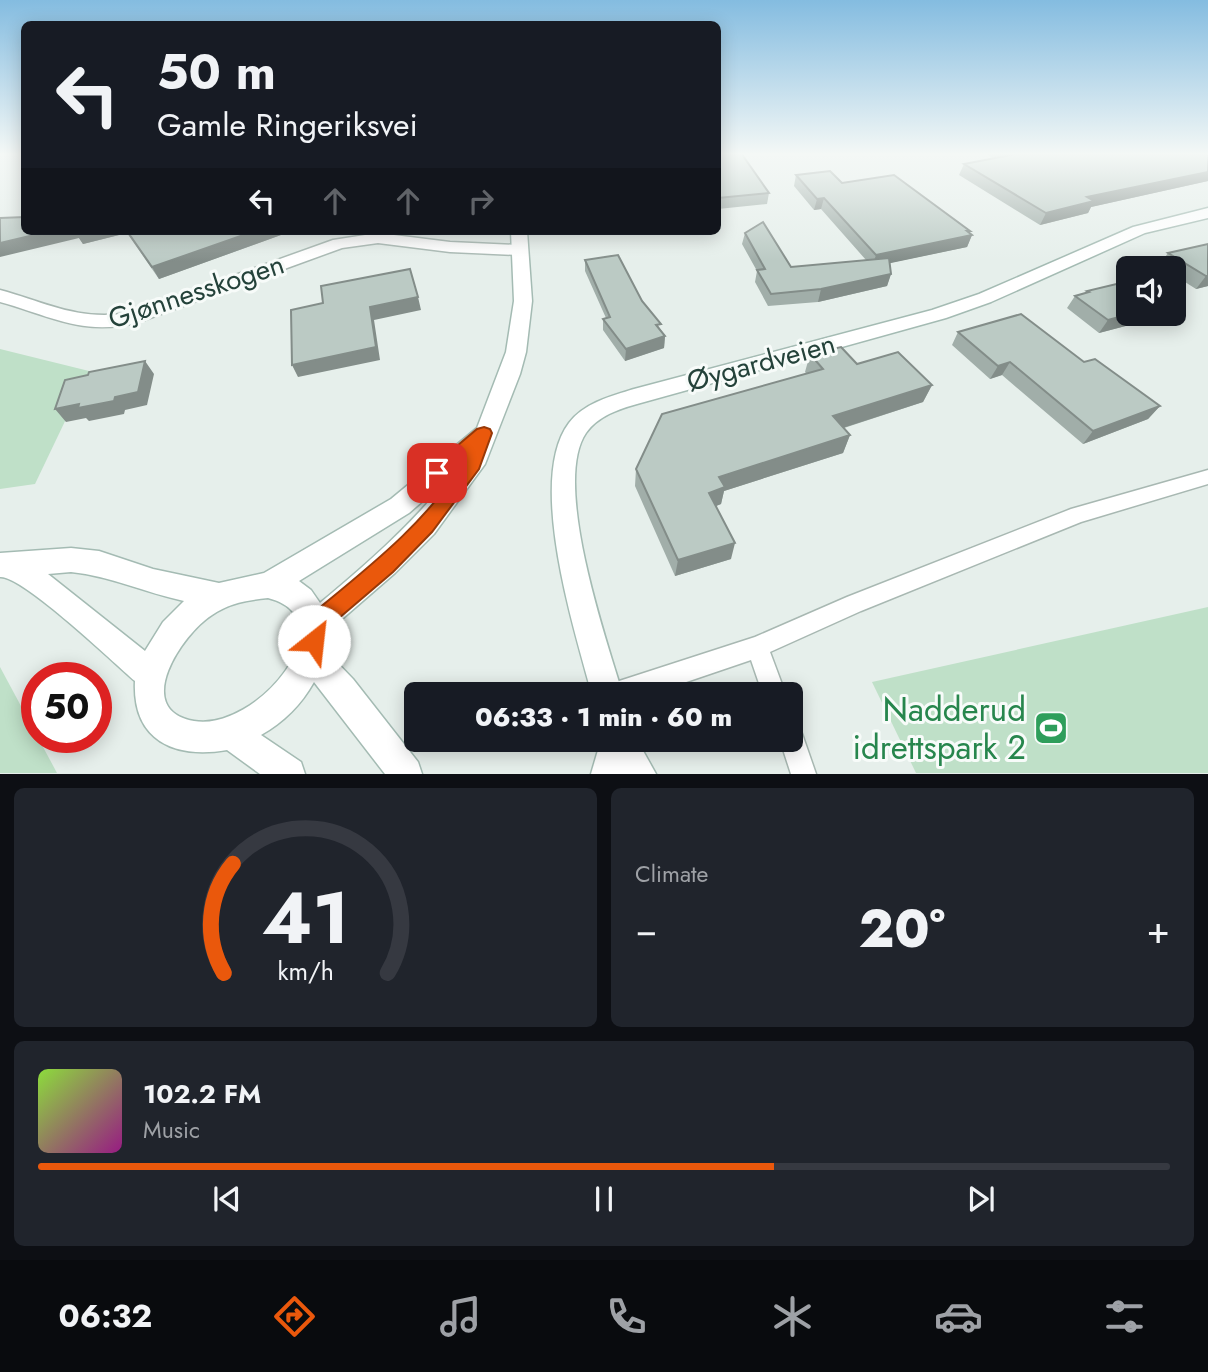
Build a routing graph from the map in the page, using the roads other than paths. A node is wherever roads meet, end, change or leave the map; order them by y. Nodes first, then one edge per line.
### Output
1 (1208, 213) edge
2 (375, 235) edge
3 (385, 235) edge
4 (519, 241) edge
5 (0, 296) edge
6 (484, 433) junction
7 (1208, 477) edge
8 (7, 565) edge
9 (268, 585) junction
10 (218, 596) junction
11 (314, 625) junction
12 (757, 647) junction
13 (311, 657) junction
14 (150, 674) junction
15 (606, 682) edge
16 (650, 682) edge
17 (770, 682) edge
18 (231, 734) junction
19 (614, 752) edge
20 (625, 752) edge
21 (796, 752) edge
22 (289, 774) edge
23 (406, 774) edge
24 (608, 774) edge
25 (640, 774) edge
26 (804, 774) edge

1 - 15 street, Øygardveien
2 - 5 street, Gjønnesskogen
3 - 4 street, Gjønnesskogen
4 - 6 street
6 - 9 street
6 - 11 street
7 - 12 lane
8 - 10 street
8 - 14 street
9 - 10 street
9 - 11 street
10 - 14 street
11 - 13 street
12 - 16 lane
12 - 17 lane
13 - 18 street
13 - 23 street
14 - 18 street
18 - 22 street
19 - 24 street
20 - 25 street
21 - 26 lane

